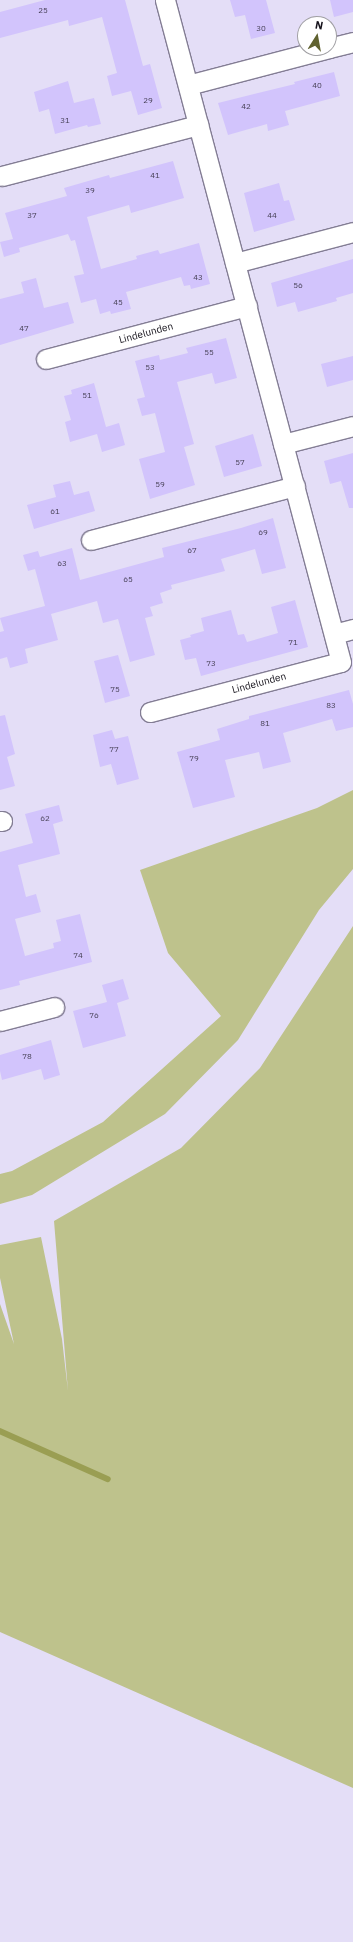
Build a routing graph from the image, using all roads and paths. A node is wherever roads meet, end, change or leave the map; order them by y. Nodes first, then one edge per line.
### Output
1 (165, 0) edge
2 (353, 42) edge
3 (337, 46) edge
4 (299, 56) edge
5 (188, 85) junction
6 (198, 124) junction
7 (2, 176) dead end
8 (353, 232) edge
9 (235, 263) junction
10 (247, 306) junction
11 (46, 359) dead end
12 (353, 426) edge
13 (283, 444) junction
14 (295, 486) junction
15 (91, 540) dead end
16 (353, 629) edge
17 (334, 634) junction
18 (150, 712) dead end
19 (54, 1007) dead end
20 (0, 1021) edge

1 - 5 street, Lindelunden
2 - 3 street
4 - 5 street
5 - 6 street, Lindelunden
6 - 7 street
6 - 9 street, Lindelunden
8 - 9 street
9 - 10 street, Lindelunden
10 - 11 street, Lindelunden
10 - 13 street, Lindelunden
12 - 13 street
13 - 14 street, Lindelunden
14 - 15 street
14 - 17 street, Lindelunden
16 - 17 street
17 - 18 street, Lindelunden
19 - 20 street

